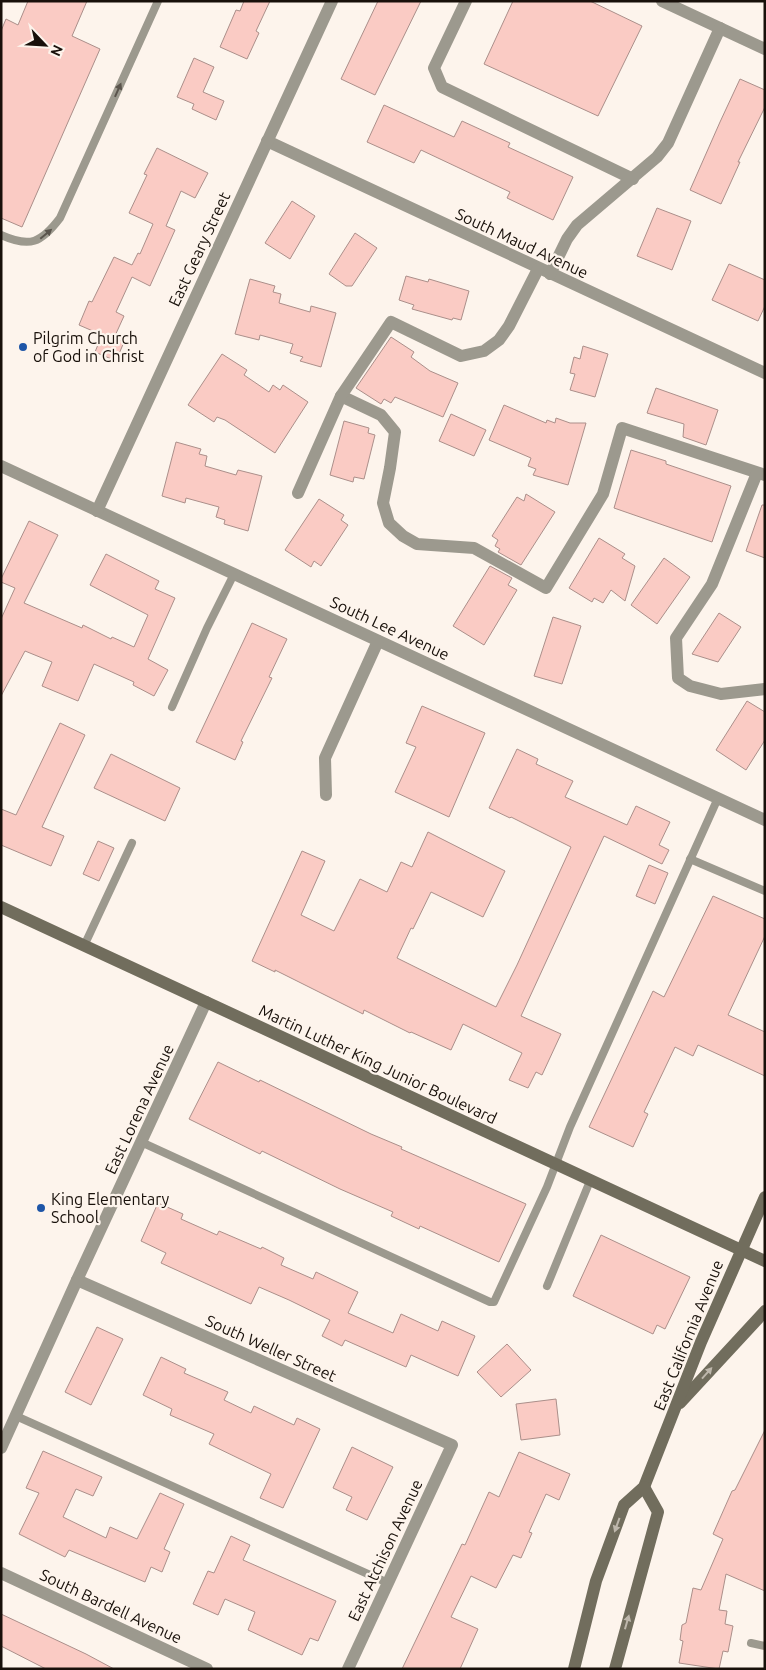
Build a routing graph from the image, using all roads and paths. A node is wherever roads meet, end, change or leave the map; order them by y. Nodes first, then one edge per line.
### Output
1 (158, 1) edge
2 (332, 1) edge
3 (466, 1) edge
4 (662, 1) edge
5 (720, 28) junction
6 (765, 49) edge
7 (267, 141) junction
8 (633, 179) junction
9 (1, 235) edge
10 (544, 271) junction
11 (765, 373) edge
12 (341, 396) junction
13 (1, 466) edge
14 (761, 474) edge
15 (298, 493) dead end
16 (97, 511) junction
17 (234, 574) junction
18 (378, 641) junction
19 (765, 689) edge
20 (172, 708) dead end
21 (326, 796) dead end
22 (718, 798) junction
23 (765, 820) edge
24 (132, 843) dead end
25 (690, 859) junction
26 (765, 891) edge
27 (1, 907) edge
28 (84, 946) junction
29 (206, 1002) junction
30 (141, 1142) junction
31 (556, 1165) junction
32 (590, 1181) junction
33 (765, 1197) edge
34 (740, 1250) junction
35 (765, 1261) edge
36 (77, 1280) junction
37 (547, 1286) dead end
38 (765, 1311) edge
39 (674, 1409) junction
40 (16, 1416) junction
41 (452, 1445) joint
42 (1, 1448) edge
43 (644, 1487) junction
44 (1, 1573) edge
45 (388, 1583) junction
46 (751, 1643) dead end
47 (765, 1646) edge
48 (207, 1669) edge
49 (348, 1669) edge
50 (574, 1669) edge
51 (615, 1669) edge

9 -> 1 lane
2 - 7 street, East Geary Street
3 - 8 street
4 - 5 street
5 - 6 street
5 - 8 street
7 - 10 street, South Maud Avenue
7 - 16 street, East Geary Street
8 - 10 street
10 - 11 street, South Maud Avenue
10 - 12 street
12 - 14 street
12 - 15 street
13 - 16 street, South Lee Avenue
14 - 19 street
16 - 17 street, South Lee Avenue
17 - 18 street, South Lee Avenue
17 - 20 lane
18 - 21 street
18 - 22 street, South Lee Avenue
22 - 23 street, South Lee Avenue
22 - 25 lane
24 - 28 lane
25 - 26 lane
25 - 31 lane
27 - 28 street, Martin Luther King Junior Boulevard
28 - 29 street, Martin Luther King Junior Boulevard
29 - 30 street, East Lorena Avenue
29 - 31 street, Martin Luther King Junior Boulevard
30 - 31 lane
30 - 36 street, East Lorena Avenue
31 - 32 street, Martin Luther King Junior Boulevard
32 - 34 street, Martin Luther King Junior Boulevard
32 - 37 lane
33 - 34 street, East California Avenue
34 - 35 street, Martin Luther King Junior Boulevard
34 - 39 street, East California Avenue
36 - 40 street, East Lorena Avenue
36 - 41 street, South Weller Street
39 -> 38 street
39 - 43 street, East California Avenue
40 - 42 street, East Lorena Avenue
40 - 45 lane
41 - 45 street, East Atchison Avenue
43 -> 50 street, East California Avenue
51 -> 43 street
44 - 48 street, South Bardell Avenue
45 - 49 street, East Atchison Avenue
46 - 47 lane

